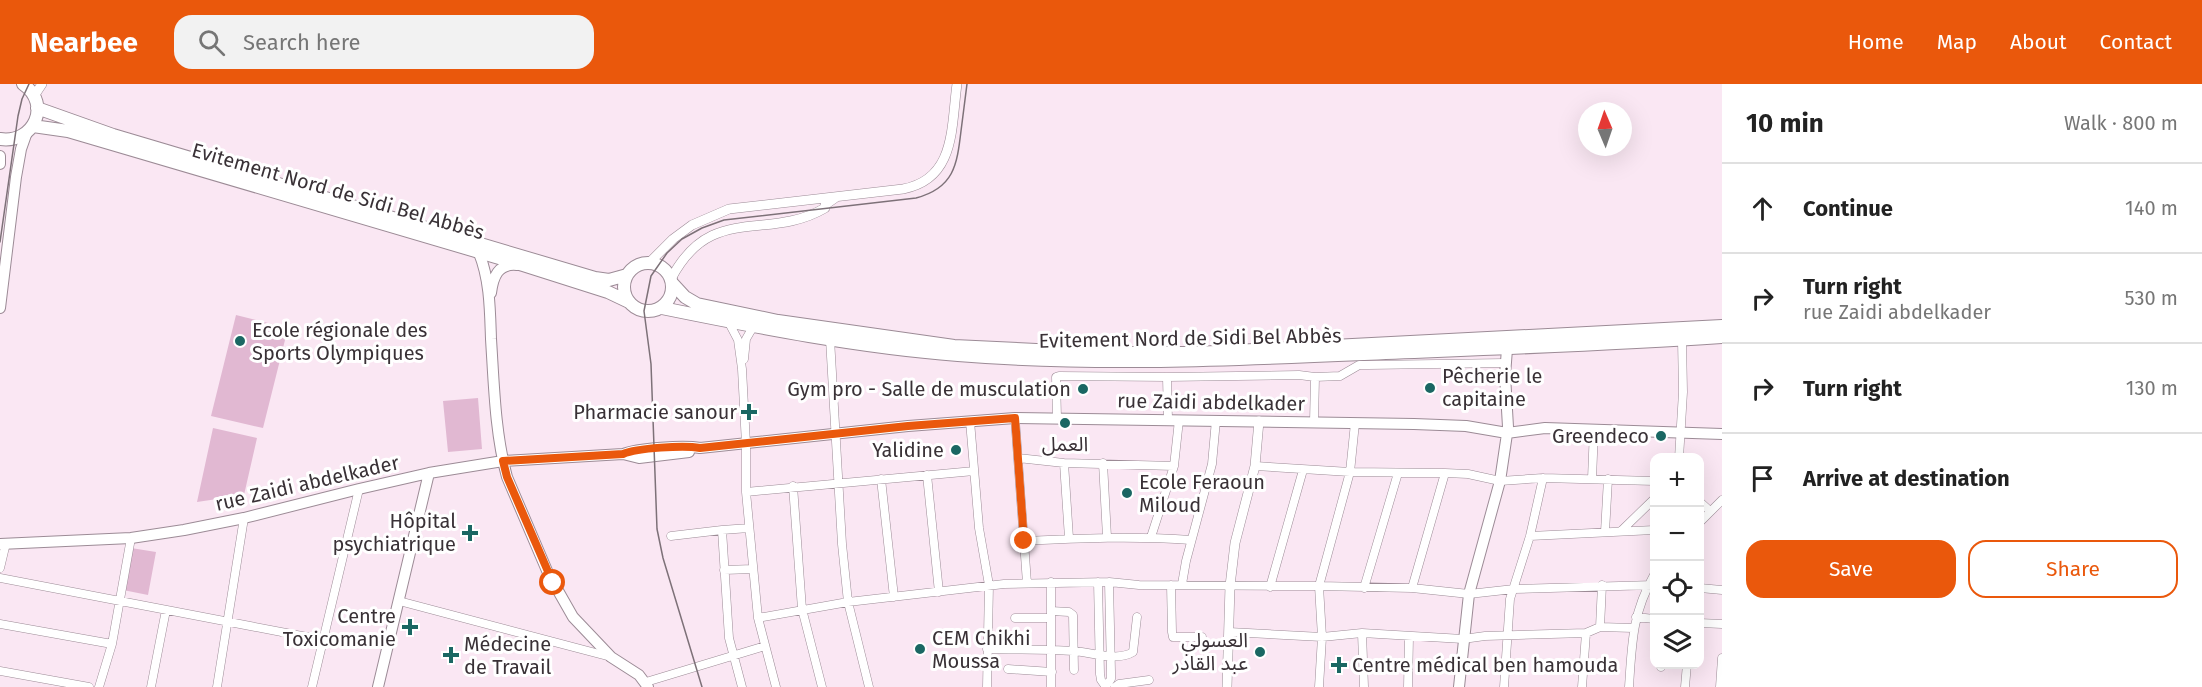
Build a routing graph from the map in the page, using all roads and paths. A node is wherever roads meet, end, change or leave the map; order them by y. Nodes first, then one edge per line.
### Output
1 (42, 84) edge
2 (957, 84) edge
3 (31, 92) edge
4 (30, 129) junction
5 (0, 139) edge
6 (0, 156) edge
7 (0, 164) edge
8 (835, 198) junction
9 (812, 200) junction
10 (815, 214) junction
11 (479, 253) junction
12 (649, 263) junction
13 (523, 266) junction
14 (627, 275) junction
15 (672, 282) junction
16 (489, 302) junction
17 (629, 302) junction
18 (0, 308) edge
19 (662, 308) junction
20 (728, 321) junction
21 (1722, 326) edge
22 (753, 327) junction
23 (1722, 337) edge
24 (830, 339) junction
25 (1682, 340) junction
26 (1507, 349) junction
27 (1175, 362) junction
28 (1505, 363) junction
29 (742, 369) junction
30 (1171, 377) junction
31 (1315, 377) junction
32 (1015, 418) junction
33 (1057, 418) junction
34 (1174, 420) junction
35 (1216, 420) junction
36 (970, 421) junction
37 (1259, 421) junction
38 (1314, 422) junction
39 (1355, 423) junction
40 (1594, 429) junction
41 (1681, 432) junction
42 (1507, 433) junction
43 (836, 434) junction
44 (1722, 434) edge
45 (746, 444) junction
46 (1679, 453) edge
47 (1018, 458) junction
48 (503, 461) junction
49 (1064, 463) junction
50 (1103, 463) junction
51 (1174, 466) junction
52 (1255, 466) junction
53 (1304, 470) junction
54 (974, 471) junction
55 (1350, 472) junction
56 (429, 473) junction
57 (1398, 473) junction
58 (1445, 473) junction
59 (927, 475) junction
60 (1543, 478) junction
61 (881, 479) junction
62 (1592, 479) junction
63 (1608, 480) junction
64 (1500, 481) junction
65 (1650, 481) edge
66 (839, 482) junction
67 (793, 486) junction
68 (359, 489) junction
69 (746, 492) junction
70 (1722, 500) edge
71 (1650, 504) edge
72 (1704, 506) edge
73 (1710, 511) junction
74 (244, 518) junction
75 (1704, 518) edge
76 (749, 528) junction
77 (722, 530) junction
78 (1650, 530) edge
79 (1621, 531) junction
80 (1605, 532) junction
81 (1530, 536) junction
82 (671, 537) dead end
83 (1107, 537) junction
84 (1151, 537) junction
85 (130, 538) junction
86 (1069, 538) junction
87 (1191, 540) junction
88 (1024, 541) junction
89 (3, 544) edge
90 (0, 568) edge
91 (753, 569) junction
92 (724, 570) junction
93 (0, 578) edge
94 (1051, 582) junction
95 (1098, 582) junction
96 (1109, 582) junction
97 (1027, 583) junction
98 (1182, 584) junction
99 (989, 585) junction
100 (1171, 585) junction
101 (1602, 585) junction
102 (1650, 585) edge
103 (1230, 586) junction
104 (1319, 586) junction
105 (1270, 587) junction
106 (1364, 588) junction
107 (1412, 588) junction
108 (1704, 588) edge
109 (1514, 589) junction
110 (1650, 589) edge
111 (1722, 590) edge
112 (939, 592) junction
113 (1469, 594) junction
114 (894, 597) junction
115 (119, 600) junction
116 (399, 602) junction
117 (848, 602) junction
118 (802, 609) junction
119 (166, 610) junction
120 (1051, 615) junction
121 (1137, 617) dead end
122 (1636, 617) junction
123 (758, 618) junction
124 (1015, 618) dead end
125 (1650, 619) edge
126 (228, 623) junction
127 (1704, 623) edge
128 (0, 624) edge
129 (1722, 624) edge
130 (1600, 627) junction
131 (1633, 628) junction
132 (1229, 632) junction
133 (1362, 633) junction
134 (1586, 633) junction
135 (1508, 636) junction
136 (1202, 637) dead end
137 (1322, 637) junction
138 (1409, 637) junction
139 (1463, 639) junction
140 (323, 640) junction
141 (112, 644) junction
142 (765, 646) junction
143 (987, 649) junction
144 (1053, 650) junction
145 (1074, 651) junction
146 (1100, 655) junction
147 (1110, 655) junction
148 (735, 656) junction
149 (610, 657) junction
150 (1722, 658) edge
151 (1008, 669) dead end
152 (1687, 669) edge
153 (1074, 670) dead end
154 (0, 671) edge
155 (1052, 672) junction
156 (1149, 681) dead end
157 (647, 685) edge
158 (1117, 686) edge
159 (89, 687) edge
160 (99, 687) edge
161 (151, 687) edge
162 (217, 687) edge
163 (312, 687) edge
164 (378, 687) edge
165 (742, 687) edge
166 (776, 687) edge
167 (822, 687) edge
168 (869, 687) edge
169 (987, 687) edge
170 (1051, 687) edge
171 (1106, 687) edge
172 (1227, 687) edge
173 (1319, 687) edge
174 (1364, 687) edge
175 (1408, 687) edge
176 (1459, 687) edge
177 (1504, 687) edge
178 (1582, 687) edge
179 (1629, 687) edge
180 (1685, 687) edge
181 (1720, 687) edge

1 - 3 street
2 - 8 street
3 - 4 highway
3 - 14 highway, Evitement Nord de Sidi Bel Abbès
4 - 5 highway
4 - 11 highway, Evitement Nord de Sidi Bel Abbès
4 - 18 main road
6 - 7 main road
8 - 9 street
8 - 10 street
9 - 10 street
9 - 12 street
10 - 15 street
11 - 13 highway, Evitement Nord de Sidi Bel Abbès
11 - 16 main road
12 - 14 highway
12 - 15 highway
13 - 16 main road
13 - 17 highway, Evitement Nord de Sidi Bel Abbès
14 - 17 highway
15 - 19 highway
15 - 21 highway, Evitement Nord de Sidi Bel Abbès
16 - 48 main road
17 - 19 highway
19 - 20 highway, Evitement Nord de Sidi Bel Abbès
20 - 22 highway, Evitement Nord de Sidi Bel Abbès
20 - 29 street
22 - 24 highway, Evitement Nord de Sidi Bel Abbès
22 - 29 street
23 - 25 highway, Evitement Nord de Sidi Bel Abbès
24 - 27 highway, Evitement Nord de Sidi Bel Abbès
24 - 43 street
25 - 26 highway, Evitement Nord de Sidi Bel Abbès
25 - 41 street
26 - 27 highway, Evitement Nord de Sidi Bel Abbès
26 - 28 main road
27 - 30 street
28 - 31 street
28 - 42 main road
29 - 45 street
30 - 31 street
30 - 33 street
30 - 34 street
31 - 38 street
32 - 33 main road, rue Zaidi abdelkader
32 - 36 main road, rue Zaidi abdelkader
32 - 47 street
33 - 34 main road, rue Zaidi abdelkader
34 - 35 main road, rue Zaidi abdelkader
34 - 51 street
35 - 37 main road, rue Zaidi abdelkader
35 - 87 street
36 - 43 main road, rue Zaidi abdelkader
36 - 54 street
37 - 38 main road, rue Zaidi abdelkader
37 - 52 street
38 - 39 main road, rue Zaidi abdelkader
39 - 42 main road, rue Zaidi abdelkader
39 - 55 street
40 - 41 main road, rue Zaidi abdelkader
40 - 42 main road, rue Zaidi abdelkader
40 - 62 street
41 - 44 main road, rue Zaidi abdelkader
41 - 46 street
42 - 64 main road
43 - 45 main road, rue Zaidi abdelkader
43 - 66 street
45 - 48 main road, rue Zaidi abdelkader
45 - 69 street
47 - 49 street
47 - 88 street
48 - 56 main road, rue Zaidi abdelkader
48 - 149 main road
49 - 50 street
49 - 86 street
50 - 51 street
50 - 83 street
51 - 84 street
52 - 53 street
52 - 103 street
53 - 55 street
53 - 105 street
54 - 59 street
54 - 99 street
55 - 57 street
55 - 104 street
56 - 68 main road, rue Zaidi abdelkader
56 - 116 main road
57 - 58 street
57 - 106 street
58 - 64 street
58 - 107 street
59 - 61 street
59 - 112 street
60 - 62 street
60 - 64 street
60 - 81 street
61 - 66 street
61 - 114 street
62 - 63 street
63 - 65 street
63 - 80 street
64 - 113 main road
66 - 67 street
66 - 117 street
67 - 69 street
67 - 118 street
68 - 74 main road, rue Zaidi abdelkader
68 - 140 street
69 - 76 street
70 - 73 street
71 - 79 street
72 - 73 street
73 - 75 street
74 - 85 main road, rue Zaidi abdelkader
74 - 126 street
76 - 77 street
76 - 91 street
77 - 82 street
77 - 92 street
78 - 79 street
79 - 80 street
80 - 81 street
81 - 109 street
83 - 84 street
83 - 86 street
84 - 87 street
85 - 89 main road, rue Zaidi abdelkader
85 - 115 street
86 - 88 street
87 - 98 street
88 - 97 street
89 - 90 street
91 - 92 street
91 - 123 street
92 - 148 street
93 - 115 street
94 - 95 street
94 - 97 street
94 - 120 street
95 - 96 street
95 - 146 street
96 - 100 street
96 - 147 street
97 - 99 street
98 - 100 street
98 - 103 street
99 - 112 street
99 - 143 street
100 - 136 street
101 - 102 street
101 - 109 street
101 - 130 street
103 - 105 street
103 - 132 street
104 - 105 street
104 - 106 street
104 - 137 street
106 - 107 street
107 - 113 street
108 - 111 street
109 - 113 street
109 - 135 street
110 - 122 street
112 - 114 street
113 - 139 main road
114 - 117 street
115 - 119 street
115 - 141 street
116 - 149 street
116 - 164 main road
117 - 118 street
117 - 168 street
118 - 123 street
118 - 167 street
119 - 126 street
119 - 161 street
120 - 124 street
120 - 144 street
120 - 145 street
121 - 147 street
122 - 125 street
122 - 131 street
123 - 142 street
126 - 140 street
126 - 162 street
127 - 129 street
128 - 141 street
130 - 131 street
130 - 134 street
131 - 179 street
132 - 137 street
132 - 172 street
133 - 137 street
133 - 138 street
133 - 174 street
134 - 135 street
134 - 178 street
135 - 139 street
135 - 177 street
137 - 173 street
138 - 139 street
138 - 175 street
139 - 176 main road
140 - 163 street
141 - 160 street
142 - 148 street
142 - 166 street
143 - 144 street
143 - 169 street
144 - 145 street
144 - 155 street
145 - 146 street
145 - 153 street
146 - 147 street
146 - 171 street
147 - 171 street
148 - 157 street
148 - 165 street
149 - 157 main road
150 - 181 street
151 - 155 street
152 - 180 street
154 - 159 street
155 - 170 street
156 - 158 street

